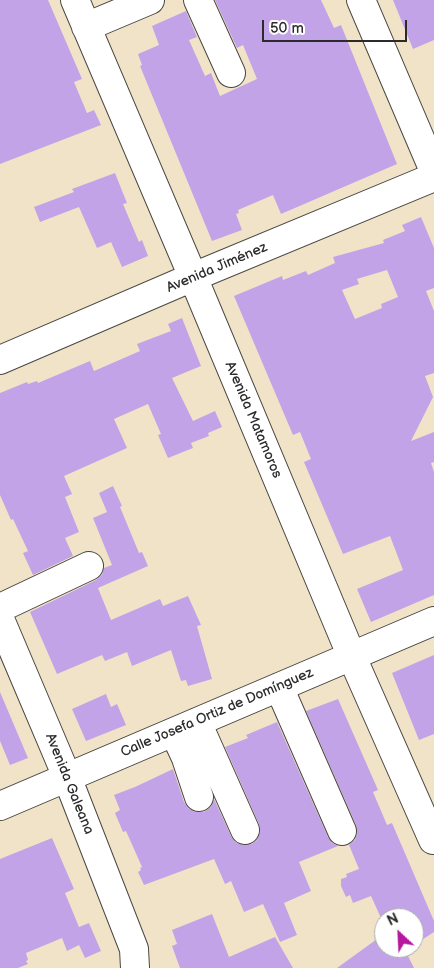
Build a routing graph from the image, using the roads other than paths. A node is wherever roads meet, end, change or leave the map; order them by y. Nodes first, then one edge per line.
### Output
1 (75, 0) edge
2 (150, 0) edge
3 (198, 0) edge
4 (361, 0) edge
5 (86, 27) junction
6 (231, 73) dead end
7 (434, 171) edge
8 (434, 177) edge
9 (193, 277) junction
10 (0, 360) edge
11 (89, 566) dead end
12 (0, 608) edge
13 (0, 620) edge
14 (434, 621) edge
15 (352, 656) junction
16 (279, 687) junction
17 (185, 727) junction
18 (67, 777) junction
19 (200, 797) dead end
20 (0, 806) edge
21 (245, 830) dead end
22 (342, 831) dead end
23 (433, 840) dead end
24 (140, 962) edge

1 - 5 street, Avenida Matamoros
2 - 5 street
3 - 6 street
4 - 7 street
5 - 9 street, Avenida Matamoros
8 - 9 street, Avenida Jiménez
9 - 10 street, Avenida Jiménez
9 - 15 street, Avenida Matamoros
11 - 12 street
13 - 18 street, Avenida Galeana
14 - 15 street, Calle Josefa Ortiz de Domínguez
15 - 16 street, Calle Josefa Ortiz de Domínguez
15 - 23 street, Avenida Matamoros
16 - 17 street, Calle Josefa Ortiz de Domínguez
16 - 22 street
17 - 18 street, Calle Josefa Ortiz de Domínguez
17 - 19 street
17 - 21 street
18 - 20 street, Calle Josefa Ortiz de Domínguez
18 - 24 street, Avenida Galeana

